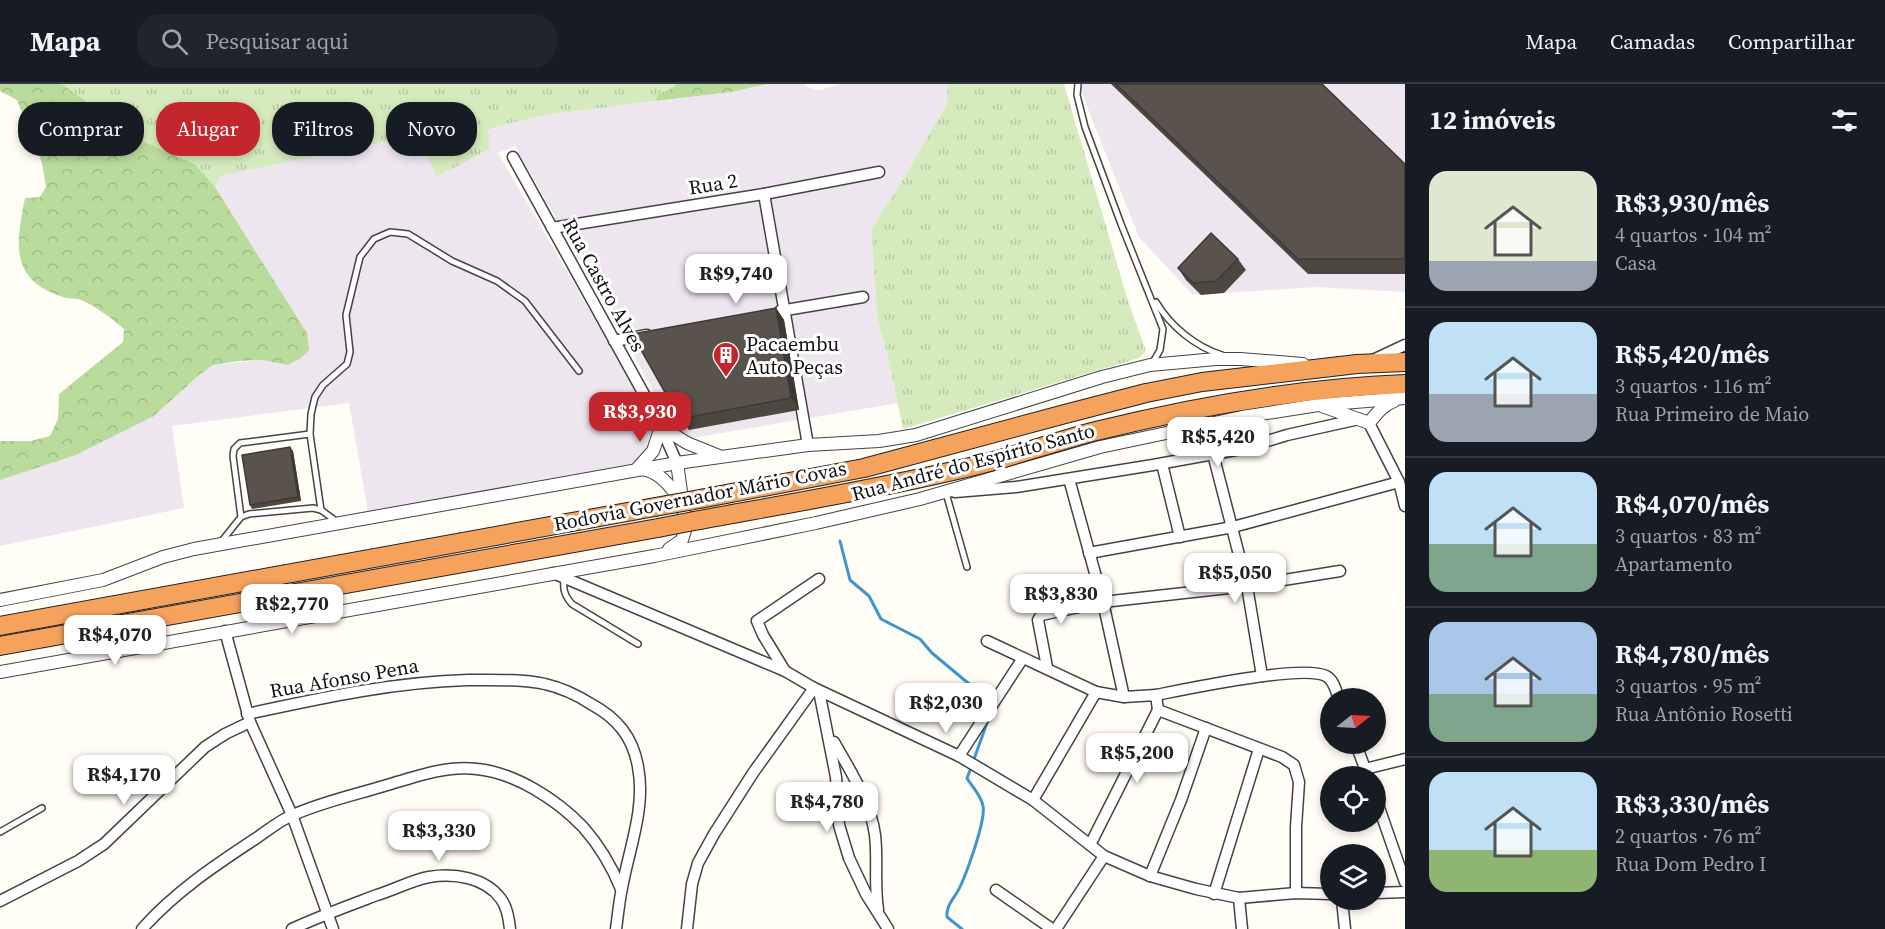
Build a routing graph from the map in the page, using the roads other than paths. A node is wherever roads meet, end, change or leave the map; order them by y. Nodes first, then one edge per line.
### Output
1 (1078, 84) edge
2 (513, 157) dead end
3 (879, 172) dead end
4 (764, 194) junction
5 (552, 228) junction
6 (1147, 285) junction
7 (863, 297) dead end
8 (779, 312) junction
9 (660, 333) edge
10 (614, 341) junction
11 (1405, 345) edge
12 (1240, 359) junction
13 (1405, 363) edge
14 (1364, 364) junction
15 (1150, 365) junction
16 (1335, 367) junction
17 (579, 372) dead end
18 (1405, 384) edge
19 (1405, 398) edge
20 (1318, 405) junction
21 (1364, 421) junction
22 (662, 427) junction
23 (310, 434) junction
24 (808, 445) junction
25 (1213, 454) junction
26 (722, 457) junction
27 (677, 463) junction
28 (1162, 464) junction
29 (636, 469) junction
30 (1069, 479) junction
31 (1402, 485) edge
32 (943, 494) junction
33 (686, 501) junction
34 (1405, 506) edge
35 (321, 510) junction
36 (241, 517) junction
37 (340, 524) junction
38 (1233, 527) junction
39 (1180, 537) junction
40 (219, 545) junction
41 (1089, 553) junction
42 (654, 556) junction
43 (967, 567) dead end
44 (1340, 571) dead end
45 (558, 576) junction
46 (819, 579) dead end
47 (1247, 586) junction
48 (0, 600) edge
49 (1103, 602) junction
50 (0, 626) edge
51 (225, 631) junction
52 (987, 642) dead end
53 (638, 644) dead end
54 (0, 646) edge
55 (1023, 658) junction
56 (1047, 668) junction
57 (785, 671) junction
58 (0, 672) edge
59 (1262, 676) junction
60 (1335, 688) edge
61 (816, 689) junction
62 (1096, 692) junction
63 (1156, 695) junction
64 (1124, 697) junction
65 (1158, 710) junction
66 (249, 718) junction
67 (1206, 728) junction
68 (829, 733) junction
69 (1259, 749) junction
70 (959, 756) junction
71 (1405, 759) edge
72 (1386, 766) edge
73 (850, 771) junction
74 (837, 777) junction
75 (1033, 800) junction
76 (42, 808) dead end
77 (292, 815) junction
78 (1386, 828) edge
79 (0, 832) edge
80 (1090, 845) junction
81 (1104, 856) junction
82 (875, 875) junction
83 (1150, 876) junction
84 (857, 877) junction
85 (1405, 882) edge
86 (621, 889) junction
87 (996, 890) dead end
88 (1405, 892) edge
89 (1296, 893) junction
90 (1386, 893) edge
91 (1214, 894) junction
92 (1320, 894) edge
93 (1239, 898) junction
94 (0, 901) edge
95 (1343, 910) edge
96 (327, 913) junction
97 (878, 916) junction
98 (142, 929) edge
99 (292, 929) edge
100 (333, 929) edge
101 (510, 929) edge
102 (616, 929) edge
103 (687, 929) edge
104 (888, 929) edge
105 (1052, 929) edge
106 (1056, 929) edge
107 (1242, 929) edge
108 (1345, 929) edge

1 - 6 lane
2 - 5 street, Rua Castro Alves
3 - 4 street, Rua 2
4 - 5 street, Rua 2
4 - 8 street
5 - 10 street, Rua Castro Alves
6 - 12 lane
6 - 15 lane
7 - 8 street
8 - 24 street
9 - 10 street
10 - 22 street, Rua Castro Alves
11 - 14 street
12 - 15 street, Rodovia Governador Mário Covas
12 - 16 street, Rodovia Governador Mário Covas
13 - 14 highway, Rodovia Governador Mário Covas
14 - 16 highway, Rodovia Governador Mário Covas
15 - 24 street, Rodovia Governador Mário Covas
16 - 33 highway, Rodovia Governador Mário Covas
17 - 23 lane
18 - 54 highway, Rodovia Governador Mário Covas, bridge
19 - 20 street, Rua André do Espírito Santo
19 - 21 street
20 - 21 street
20 - 32 street, Rua André do Espírito Santo
21 - 25 street
21 - 31 street
22 - 26 street
22 - 27 street, Rua Castro Alves
22 - 29 street
23 - 35 lane
23 - 36 lane
24 - 26 street, Rodovia Governador Mário Covas
25 - 28 street
25 - 38 street
26 - 27 street, Rodovia Governador Mário Covas
27 - 29 street, Rodovia Governador Mário Covas
27 - 33 street
28 - 30 street
28 - 39 street
29 - 33 street
29 - 37 street, Rodovia Governador Mário Covas
30 - 32 street
30 - 41 street
31 - 34 street
31 - 38 street
32 - 42 street, Rua André do Espírito Santo
32 - 43 lane
33 - 42 street
33 - 50 highway, Rodovia Governador Mário Covas, bridge
35 - 36 lane
35 - 37 lane
36 - 40 lane
37 - 40 street, Rodovia Governador Mário Covas
38 - 39 street
38 - 47 street
39 - 41 street
40 - 48 street, Rodovia Governador Mário Covas
41 - 49 street
42 - 45 street, Rua André do Espírito Santo
44 - 47 street
45 - 51 street, Rua André do Espírito Santo
45 - 53 lane
45 - 57 street
46 - 57 street
47 - 49 street
47 - 59 street
49 - 56 street
49 - 64 street
51 - 58 street, Rua André do Espírito Santo
51 - 66 street
52 - 55 street
55 - 56 street
55 - 70 street
56 - 62 street
57 - 61 street
59 - 60 street
59 - 63 street
61 - 68 street
61 - 70 street
61 - 103 street
62 - 64 street
62 - 75 street
63 - 64 street
63 - 65 street
65 - 67 street
65 - 80 street
66 - 77 street
66 - 86 street, Rua Afonso Pena
66 - 94 street, Rua Afonso Pena
67 - 69 street
67 - 83 street
68 - 73 street
68 - 74 street
69 - 89 street
69 - 91 street
70 - 75 street
71 - 72 street
73 - 74 street
73 - 82 street
74 - 84 street
75 - 80 street
76 - 79 lane
77 - 86 street
77 - 96 street
77 - 98 street
78 - 85 street
80 - 81 street
81 - 83 street
81 - 106 street
82 - 84 street
82 - 97 street
83 - 91 street
84 - 97 street
86 - 102 street, Rua Afonso Pena
87 - 105 street
88 - 90 street
89 - 92 street
89 - 93 street
91 - 93 street
93 - 107 street
95 - 108 street
96 - 99 street
96 - 100 street
96 - 101 street
97 - 104 street

